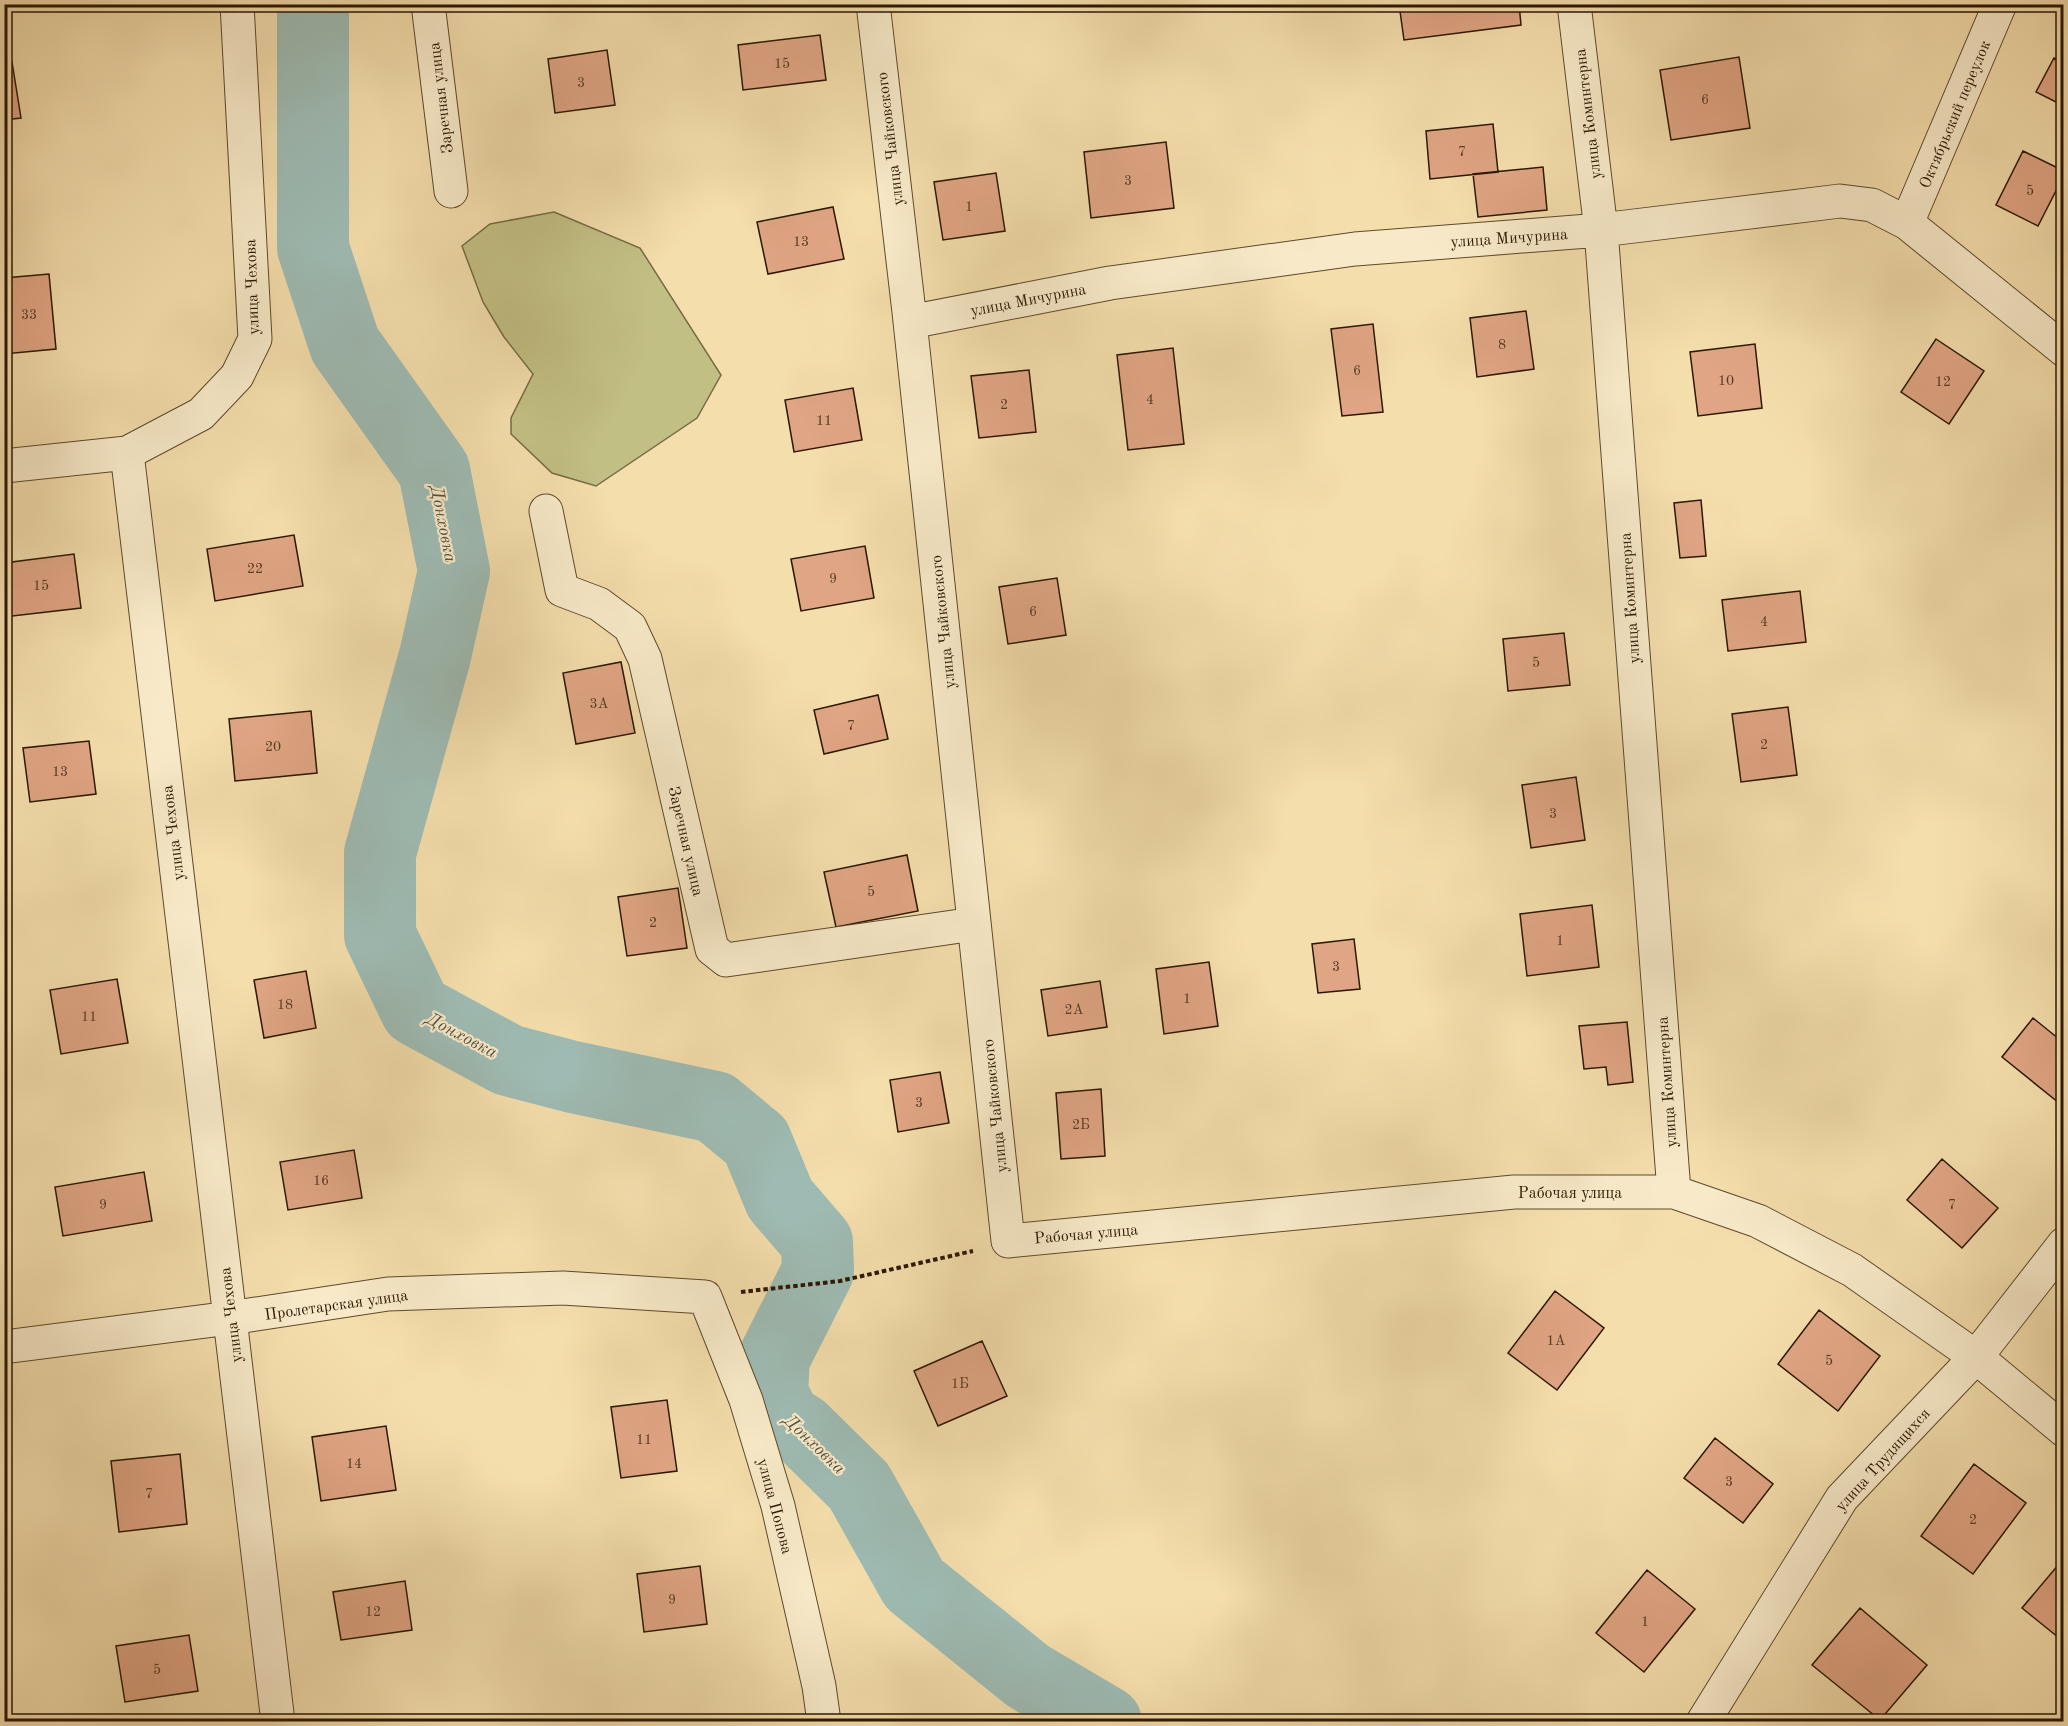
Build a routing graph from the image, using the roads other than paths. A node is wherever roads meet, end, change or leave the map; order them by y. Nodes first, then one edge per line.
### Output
1 (237, 4) edge
2 (428, 4) edge
3 (873, 4) edge
4 (1574, 4) edge
5 (2001, 4) edge
6 (451, 191) dead end
7 (1906, 223) junction
8 (1601, 230) junction
9 (910, 322) junction
10 (2064, 350) edge
11 (127, 453) junction
12 (4, 466) edge
13 (546, 511) dead end
14 (974, 924) junction
15 (1674, 1192) junction
16 (1008, 1241) joint
17 (2064, 1244) edge
18 (705, 1297) joint
19 (230, 1318) junction
20 (4, 1347) edge
21 (1976, 1357) junction
22 (2064, 1430) edge
23 (278, 1722) edge
24 (824, 1722) edge
25 (1704, 1722) edge

1 - 11 street, улица Чехова
2 - 6 street, Заречная улица
3 - 9 street, улица Чайковского
4 - 8 street, улица Коминтерна
5 - 7 street, Октябрьский переулок
7 - 8 street, улица Мичурина
7 - 10 street, улица Мичурина
8 - 9 street, улица Мичурина
8 - 15 street, улица Коминтерна
9 - 14 street, улица Чайковского
11 - 12 street
11 - 19 street, улица Чехова
13 - 14 street, Заречная улица
14 - 16 street, улица Чайковского
15 - 16 street, Рабочая улица
15 - 21 street, Рабочая улица
17 - 21 street, улица Трудящихся
18 - 19 street, Пролетарская улица
18 - 24 street, улица Попова
19 - 20 street, Пролетарская улица
19 - 23 street, улица Чехова
21 - 22 street, Рабочая улица
21 - 25 street, улица Трудящихся

